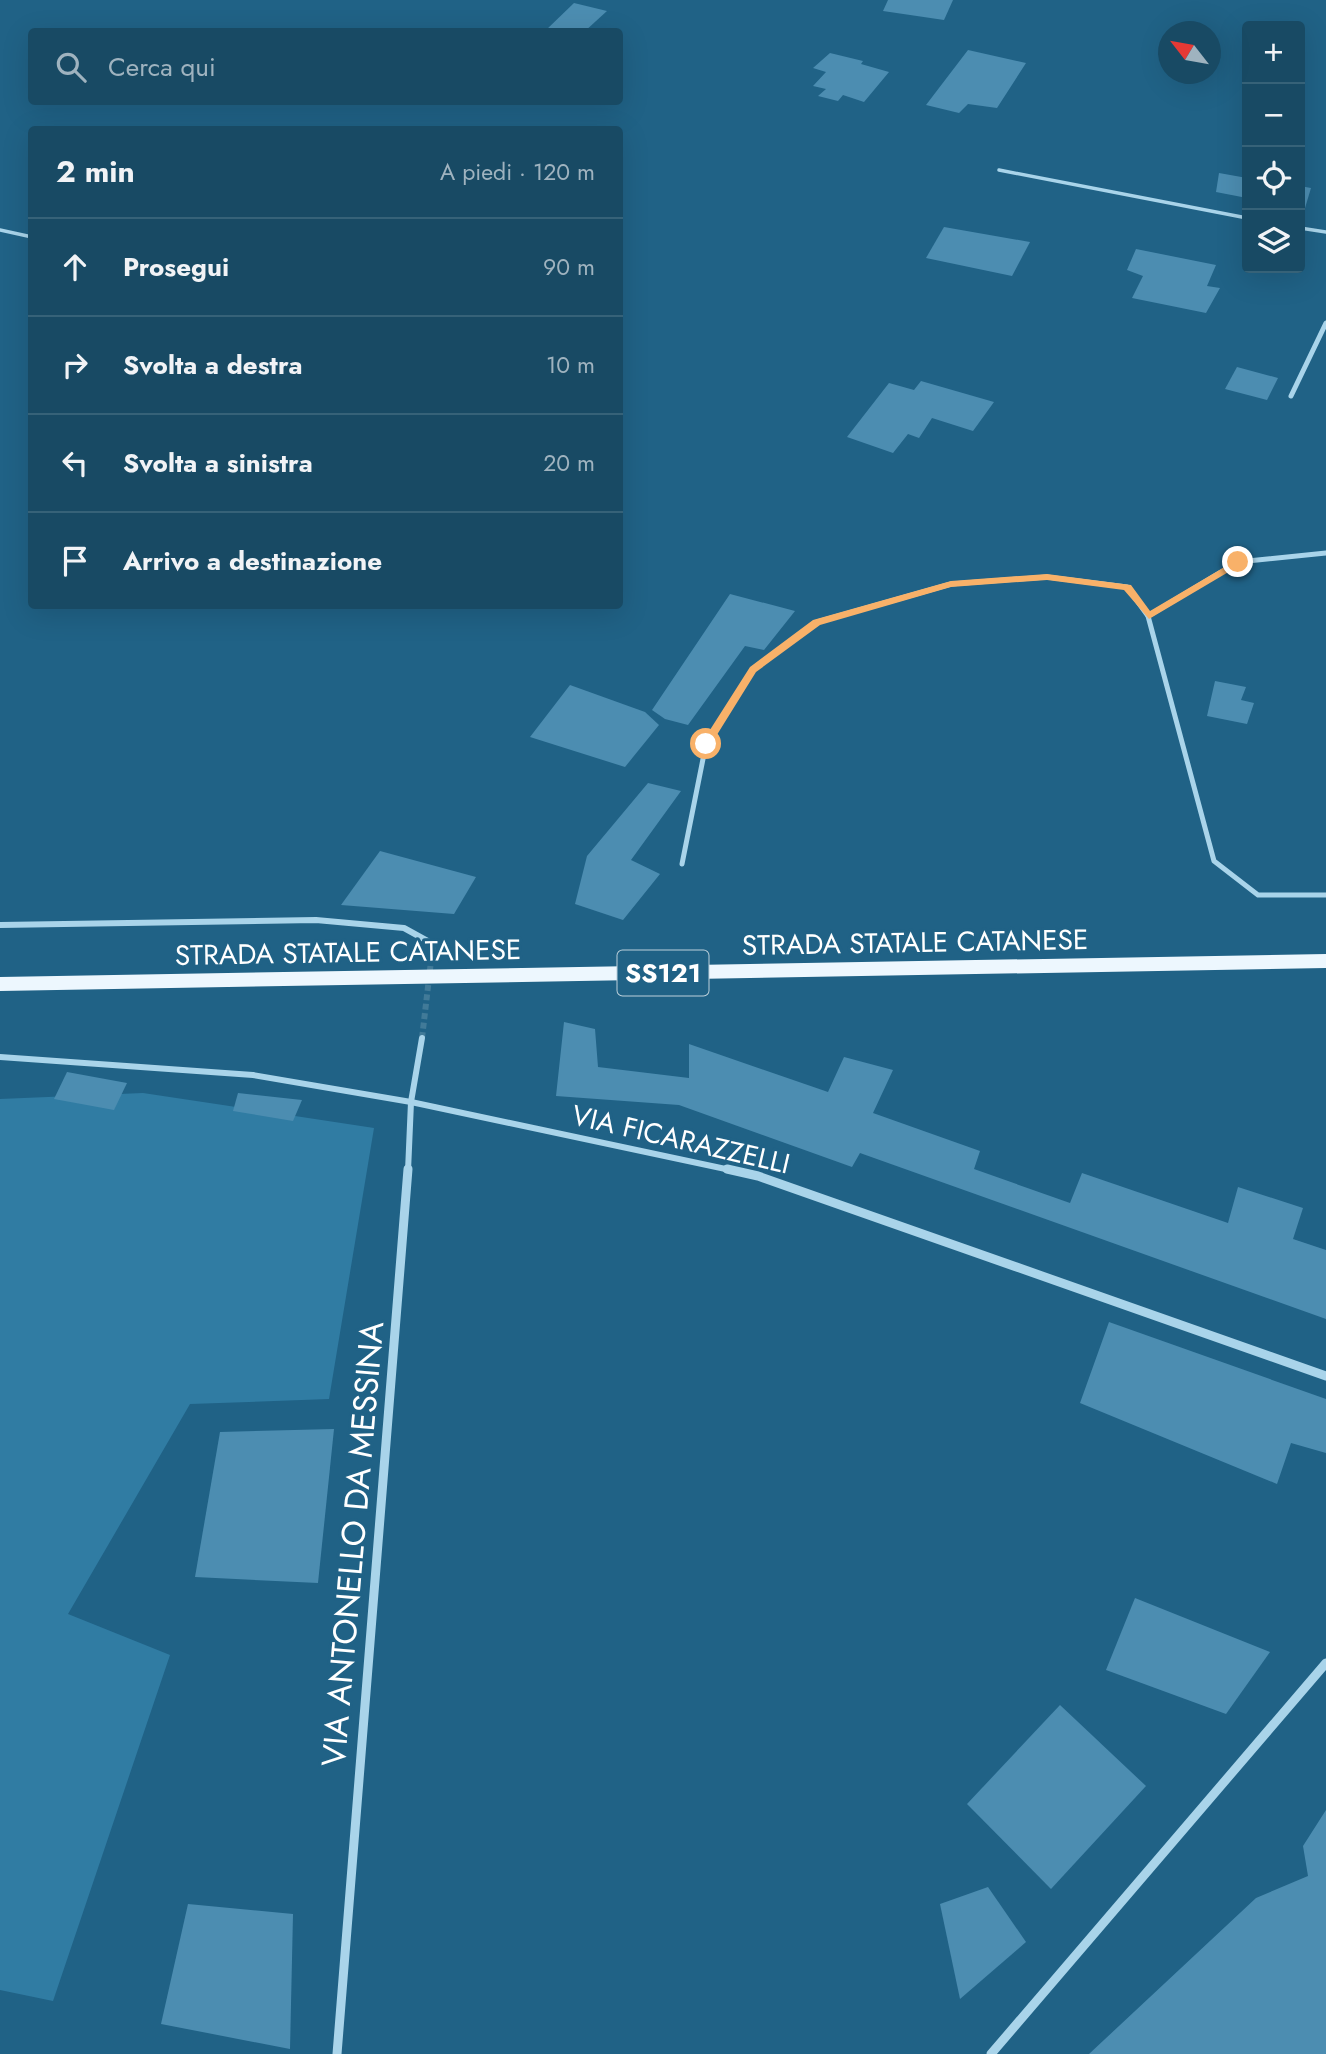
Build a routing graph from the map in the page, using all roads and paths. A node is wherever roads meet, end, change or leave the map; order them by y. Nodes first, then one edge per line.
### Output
1 (999, 170) dead end
2 (1242, 217) edge
3 (1305, 229) edge
4 (0, 230) edge
5 (1326, 232) edge
6 (28, 236) edge
7 (1326, 323) edge
8 (1291, 396) dead end
9 (1326, 553) edge
10 (1149, 616) junction
11 (682, 864) dead end
12 (1326, 895) edge
13 (0, 925) edge
14 (433, 944) dead end
15 (1326, 961) edge
16 (0, 984) edge
17 (422, 1038) tunnel mouth
18 (0, 1057) edge
19 (411, 1102) junction
20 (1326, 1376) edge
21 (1326, 1663) edge
22 (337, 2054) edge
23 (991, 2054) edge

1 - 2 lane
3 - 5 lane
4 - 6 lane
7 - 8 street
9 - 10 lane
10 - 11 lane
10 - 12 lane
13 - 14 street
15 - 16 main road, STRADA STATALE CATANESE / SS121
17 - 19 street, VIA ANTONELLO DA MESSINA
18 - 19 street, VIA FICARAZZELLI
19 - 20 street, VIA FICARAZZELLI
19 - 22 street, VIA ANTONELLO DA MESSINA
21 - 23 street

